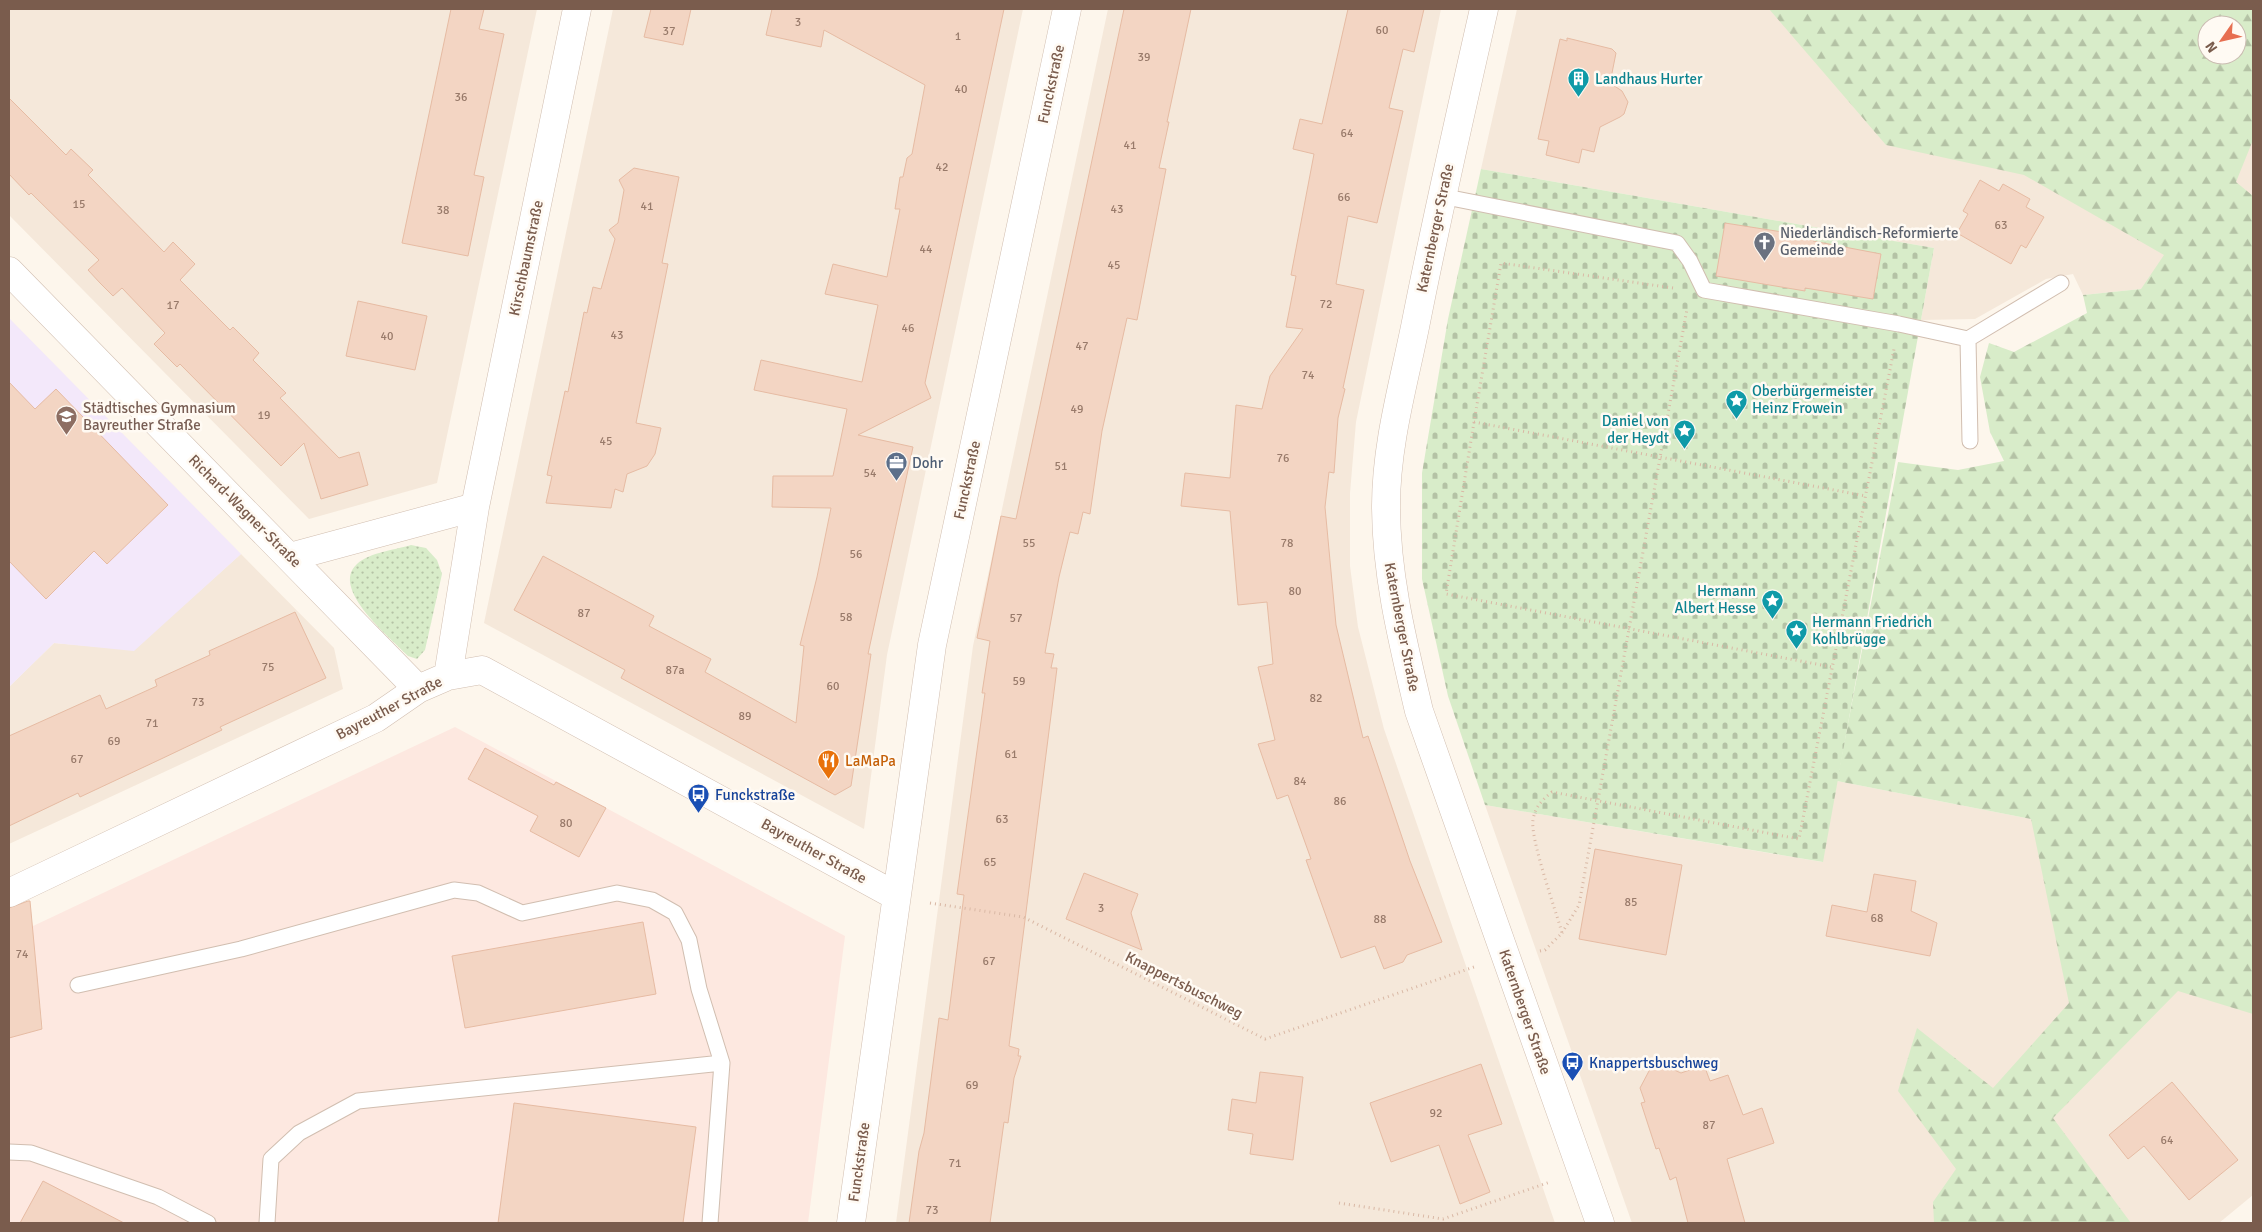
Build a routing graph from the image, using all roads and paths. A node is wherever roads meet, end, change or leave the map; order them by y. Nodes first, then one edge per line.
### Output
1 (577, 9) edge
2 (1067, 9) edge
3 (1484, 9) edge
4 (1441, 196) junction
5 (1690, 261) junction
6 (9, 271) edge
7 (2061, 283) dead end
8 (1691, 290) junction
9 (1898, 324) junction
10 (1968, 339) junction
11 (1474, 422) junction
12 (1970, 441) dead end
13 (1660, 458) junction
14 (1866, 496) junction
15 (475, 507) junction
16 (290, 557) junction
17 (1629, 627) junction
18 (1832, 667) junction
19 (448, 676) junction
20 (418, 689) junction
21 (1599, 799) junction
22 (9, 893) edge
23 (896, 896) junction
24 (967, 910) dead end
25 (1562, 933) junction
26 (1507, 959) junction
27 (78, 985) dead end
28 (722, 1063) junction
29 (9, 1152) edge
30 (1582, 1171) junction
31 (1339, 1203) dead end
32 (1443, 1219) junction
33 (208, 1223) edge
34 (267, 1223) edge
35 (710, 1223) edge
36 (851, 1223) edge
37 (1445, 1223) edge
38 (1600, 1223) edge

1 - 15 street, Kirschbaumstraße
2 - 23 street, Funckstraße
3 - 4 street, Katernberger Straße
4 - 5 lane
4 - 26 street, Katernberger Straße
5 - 8 path, Knappertsbuschweg
5 - 9 lane
6 - 16 street, Richard-Wagner-Straße
7 - 10 lane
8 - 11 path
8 - 13 path, Knappertsbuschweg
9 - 10 lane
9 - 14 path
10 - 12 lane
11 - 13 path
11 - 17 path
13 - 14 path
13 - 17 path, Knappertsbuschweg
14 - 18 path
15 - 16 street
15 - 19 street, Kirschbaumstraße
16 - 20 street, Richard-Wagner-Straße
17 - 18 path
17 - 21 path, Knappertsbuschweg
18 - 21 path
19 - 20 street, Bayreuther Straße
19 - 23 street, Bayreuther Straße
20 - 22 street, Bayreuther Straße
21 - 25 path, Knappertsbuschweg
21 - 25 path
23 - 36 street, Funckstraße
24 - 26 path, Knappertsbuschweg
25 - 26 path, Knappertsbuschweg
26 - 30 street, Katernberger Straße
27 - 28 lane
28 - 34 lane
28 - 35 lane
29 - 33 lane
30 - 32 path
30 - 38 street, Katernberger Straße
31 - 32 path
32 - 37 path

